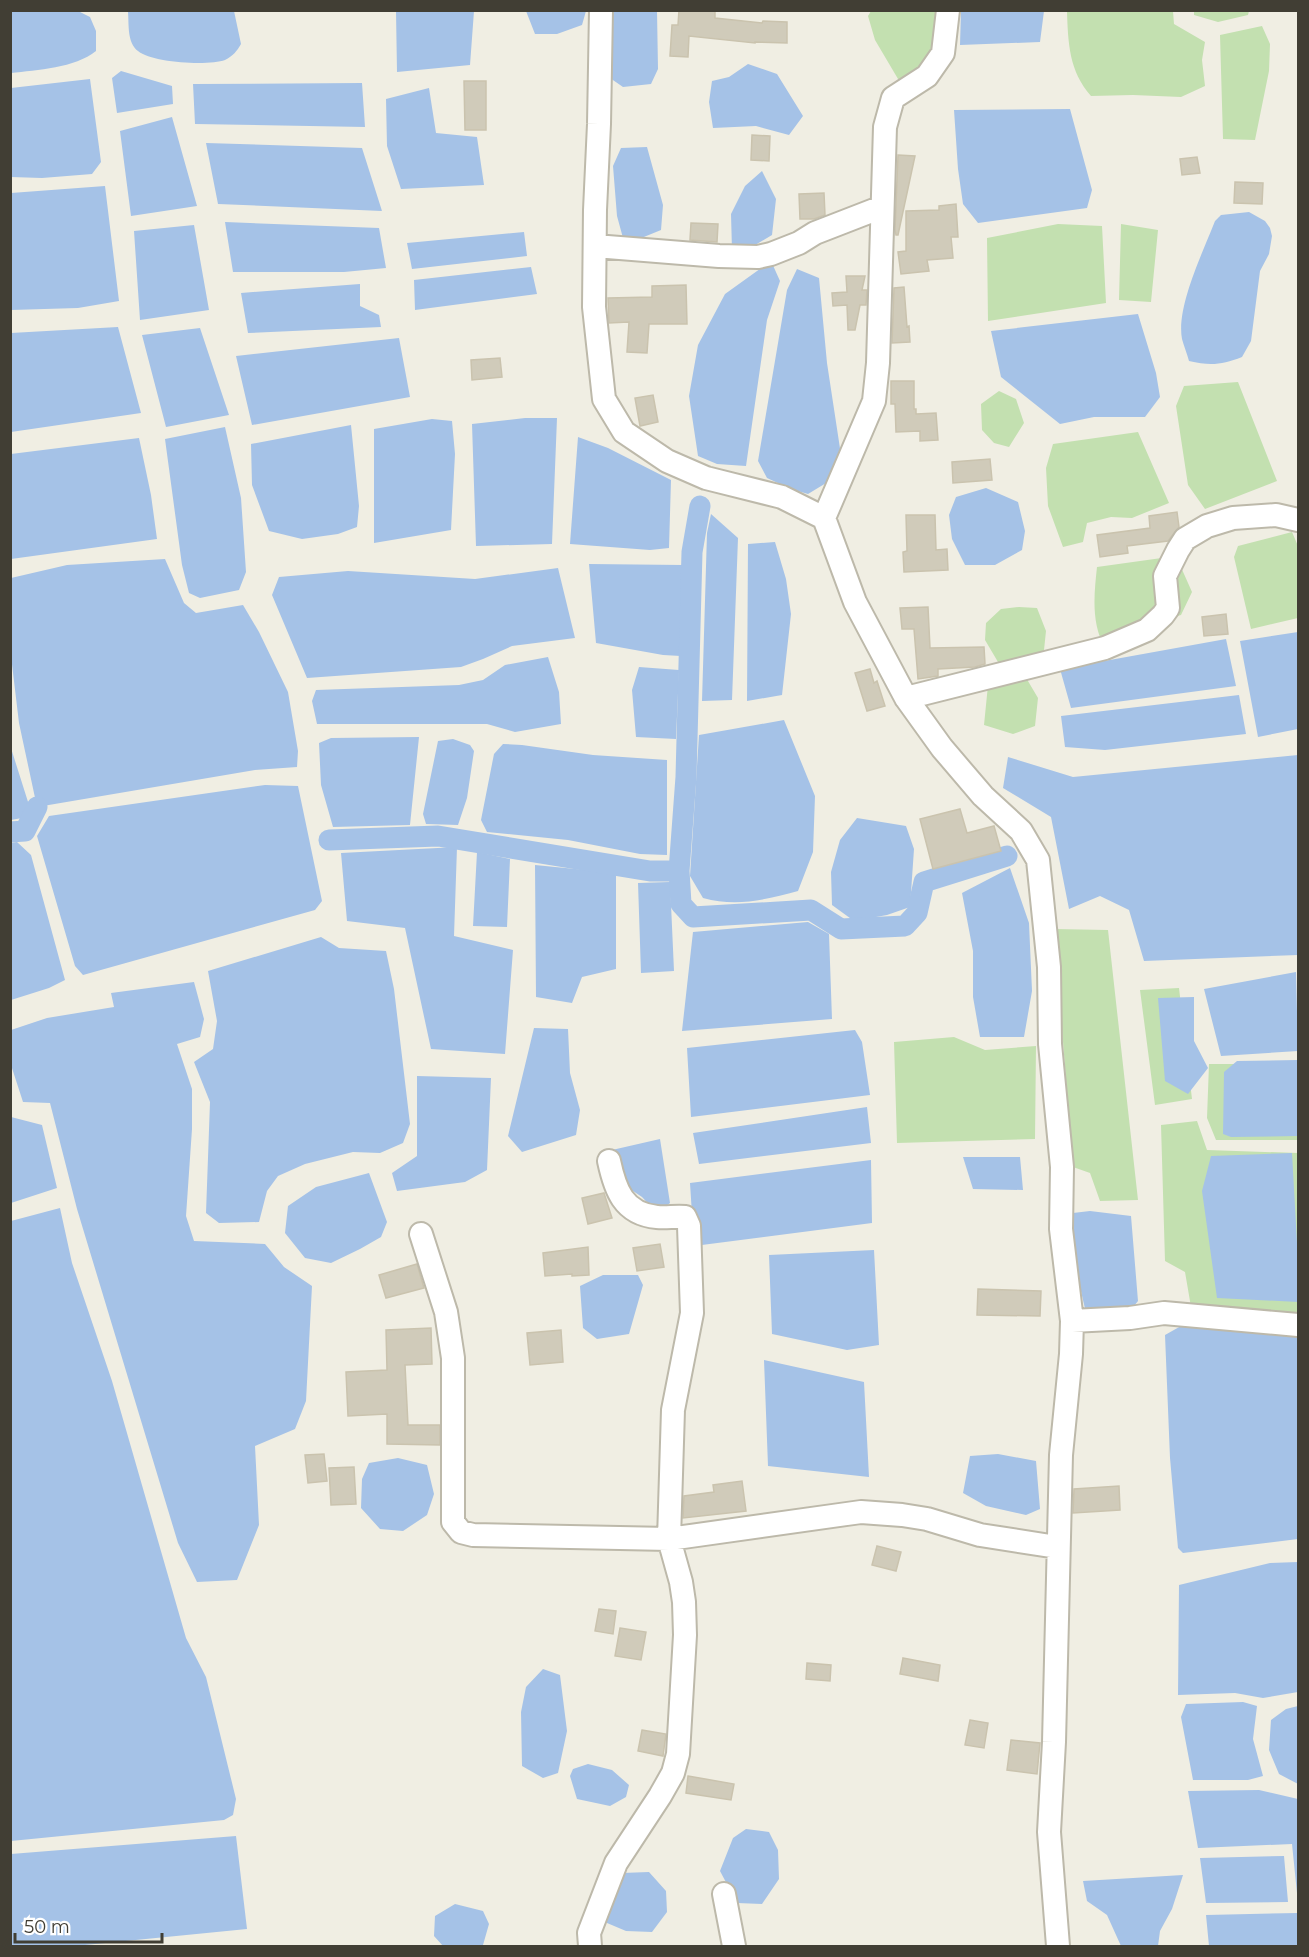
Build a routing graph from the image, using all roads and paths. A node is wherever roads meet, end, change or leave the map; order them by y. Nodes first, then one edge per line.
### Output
1 (601, 10) edge
2 (948, 10) edge
3 (882, 207) junction
4 (595, 246) junction
5 (824, 518) junction
6 (1299, 520) edge
7 (906, 698) junction
8 (609, 1161) dead end
9 (422, 1234) dead end
10 (1072, 1321) junction
11 (1299, 1325) edge
12 (669, 1539) junction
13 (1057, 1547) junction
14 (724, 1894) dead end
15 (590, 1947) edge
16 (734, 1947) edge
17 (1059, 1947) edge

1 - 4 street
2 - 3 street
3 - 4 street
3 - 5 street
4 - 5 street
5 - 7 street
6 - 7 street
7 - 10 street
8 - 12 street
9 - 12 street
10 - 11 street
10 - 13 street
12 - 13 street
12 - 15 street
13 - 17 street
14 - 16 street

